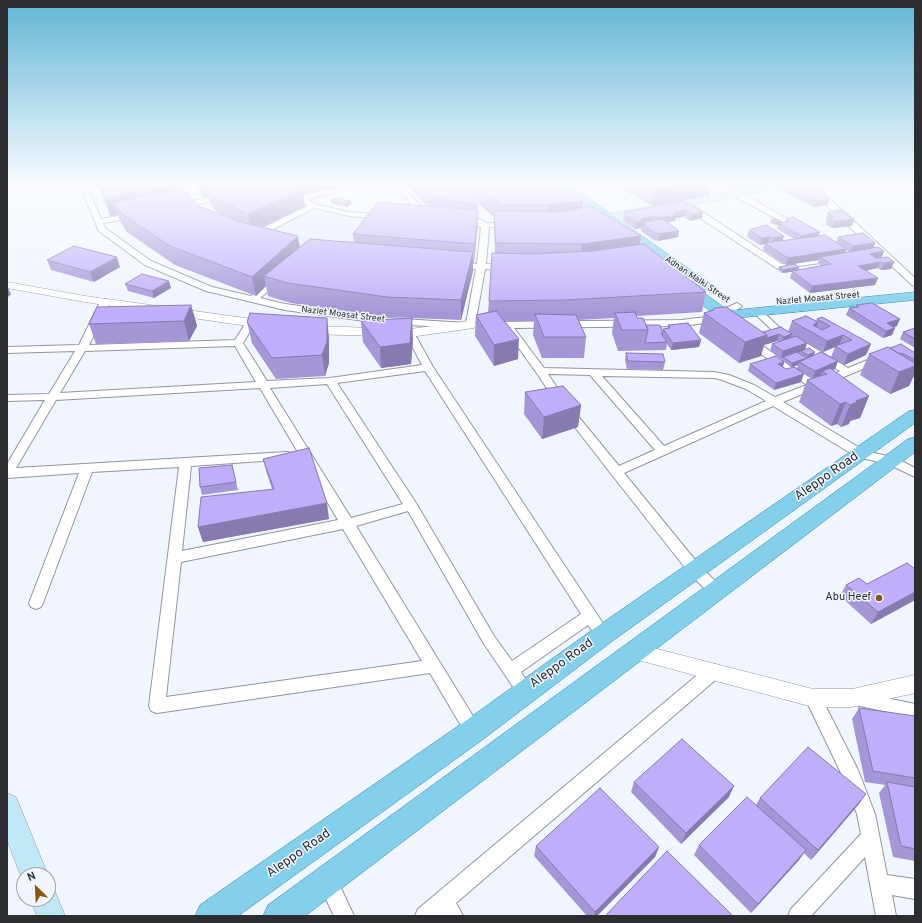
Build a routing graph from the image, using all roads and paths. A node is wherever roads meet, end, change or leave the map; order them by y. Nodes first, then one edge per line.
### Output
1 (101, 227) edge
2 (267, 227) edge
3 (485, 227) edge
4 (608, 227) edge
5 (610, 227) edge
6 (718, 227) edge
7 (856, 227) edge
8 (264, 242) edge
9 (882, 251) junction
10 (868, 253) edge
11 (840, 258) edge
12 (450, 265) edge
13 (482, 267) junction
14 (517, 268) edge
15 (286, 272) edge
16 (915, 283) edge
17 (7, 285) edge
18 (915, 290) edge
19 (915, 296) edge
20 (252, 300) junction
21 (105, 302) junction
22 (737, 306) junction
23 (759, 313) junction
24 (721, 319) junction
25 (250, 323) junction
26 (478, 325) junction
27 (507, 325) junction
28 (278, 327) edge
29 (300, 330) edge
30 (410, 333) junction
31 (744, 338) edge
32 (238, 343) junction
33 (82, 348) junction
34 (7, 350) edge
35 (428, 367) junction
36 (888, 367) edge
37 (541, 371) junction
38 (593, 372) junction
39 (848, 372) junction
40 (330, 381) junction
41 (265, 385) junction
42 (815, 386) junction
43 (53, 397) junction
44 (7, 398) edge
45 (773, 402) junction
46 (915, 415) edge
47 (915, 444) edge
48 (662, 451) junction
49 (307, 454) junction
50 (861, 454) junction
51 (892, 461) junction
52 (185, 463) junction
53 (87, 468) junction
54 (616, 472) junction
55 (7, 473) edge
56 (915, 473) edge
57 (411, 506) junction
58 (348, 523) junction
59 (175, 558) junction
60 (695, 570) junction
61 (715, 590) junction
62 (36, 603) dead end
63 (596, 625) junction
64 (634, 652) junction
65 (434, 666) junction
66 (511, 670) junction
67 (714, 671) junction
68 (915, 684) edge
69 (526, 692) junction
70 (813, 698) junction
71 (852, 698) junction
72 (915, 711) edge
73 (473, 731) junction
74 (7, 806) edge
75 (871, 838) junction
76 (31, 867) edge
77 (327, 880) junction
78 (880, 883) junction
79 (915, 889) edge
80 (448, 909) edge
81 (211, 916) edge
82 (280, 916) edge
83 (344, 916) edge
84 (425, 916) edge
85 (798, 916) edge
86 (886, 916) edge

1 - 20 street, Nazlet Moasat Street
2 - 8 street
3 - 13 street
4 - 24 main road, Adnan Malki Street
5 - 22 main road, Adnan Malki Street
6 - 11 street
7 - 9 street
9 - 10 street
9 - 16 street
12 - 13 street
13 - 14 street
13 - 26 street
15 - 20 street
17 - 21 street
18 - 22 main road, Nazlet Moasat Street
19 - 23 main road, Nazlet Moasat Street
20 - 26 street, Nazlet Moasat Street
21 - 25 street
21 - 33 street
22 - 24 street, Nazlet Moasat Street
23 - 24 main road, Nazlet Moasat Street
23 - 39 street
24 - 27 street, Nazlet Moasat Street
25 - 28 street
25 - 32 street
26 - 27 street, Nazlet Moasat Street
26 - 30 street
27 - 37 street
29 - 30 street
30 - 35 street
31 - 42 street
32 - 33 street
32 - 41 street
33 - 34 street
33 - 43 street
35 - 40 street
35 - 63 street
36 - 39 street
37 - 38 street
37 - 54 street
38 - 45 street
38 - 48 street
39 - 42 street
40 - 41 street
40 - 57 street
41 - 43 street
41 - 49 street
42 - 45 street
43 - 44 street
43 - 55 street
45 - 48 street
45 - 50 street
46 - 50 main road, Aleppo Road
47 - 51 main road
48 - 54 street
49 - 52 street
49 - 58 street
50 - 51 street
50 - 60 main road, Aleppo Road
51 - 56 street
51 - 61 main road
52 - 53 street
52 - 59 street
53 - 55 street
53 - 62 street
54 - 60 street
57 - 58 street
57 - 66 street
58 - 59 street
58 - 65 street
59 - 65 street
60 - 61 street
60 - 63 main road, Aleppo Road
61 - 64 main road
63 - 66 street
63 - 69 main road, Aleppo Road
64 - 67 street
64 - 77 main road
65 - 73 street
66 - 69 street
67 - 70 street
67 - 80 street
68 - 71 street
69 - 73 main road, Aleppo Road
70 - 71 street
70 - 75 street
71 - 72 street
73 - 81 main road, Aleppo Road
74 - 76 main road
75 - 78 street
75 - 85 street
77 - 82 main road
77 - 83 street
78 - 79 street
78 - 86 street
80 - 84 street

